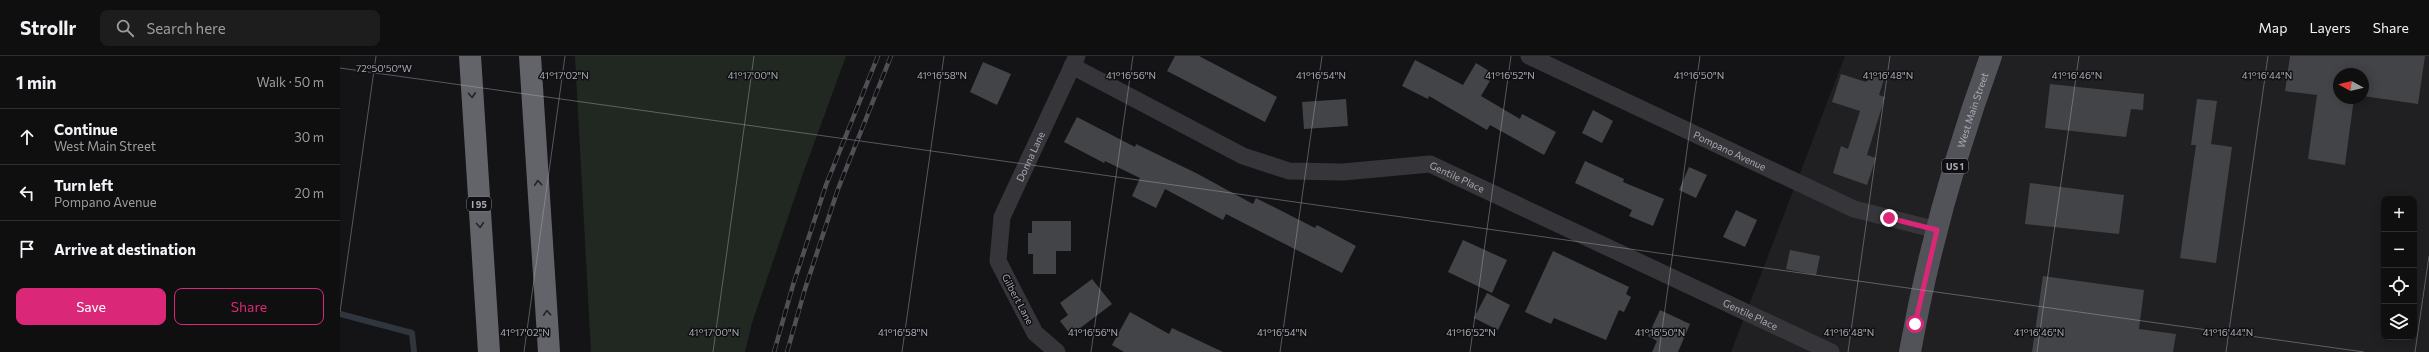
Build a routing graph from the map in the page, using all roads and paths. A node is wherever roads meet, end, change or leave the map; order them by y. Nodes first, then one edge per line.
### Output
1 (470, 56) edge
2 (530, 56) edge
3 (1528, 56) edge
4 (1991, 56) edge
5 (1075, 61) edge
6 (1937, 230) junction
7 (998, 261) joint
8 (489, 352) edge
9 (549, 352) edge
10 (1058, 352) edge
11 (1831, 352) edge
12 (1910, 352) edge

1 -> 8 highway, I 95
9 -> 2 highway
3 - 6 street, Pompano Avenue
4 - 6 main road, West Main Street / US 1
5 - 7 street, Donna Lane
5 - 11 street, Gentile Place
6 - 12 main road, West Main Street / US 1
7 - 10 street, Gilbert Lane

